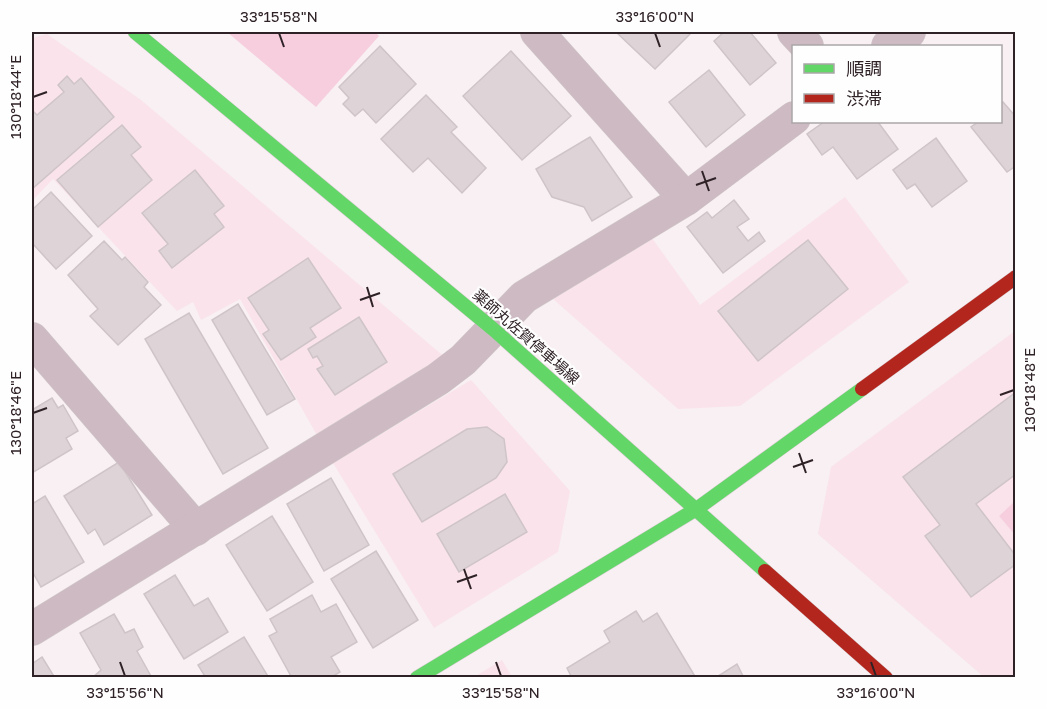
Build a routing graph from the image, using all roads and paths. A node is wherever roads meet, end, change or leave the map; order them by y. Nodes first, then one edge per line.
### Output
1 (135, 32) edge
2 (537, 32) edge
3 (794, 32) edge
4 (909, 32) edge
5 (806, 45) edge
6 (890, 45) edge
7 (792, 120) edge
8 (686, 199) junction
9 (1016, 277) edge
10 (493, 329) junction
11 (38, 359) edge
12 (698, 508) junction
13 (196, 529) junction
14 (32, 629) edge
15 (417, 678) edge
16 (886, 678) edge

1 - 10 main road, 薬師丸佐賀停車場線
2 - 8 street
3 - 5 street
4 - 6 street
7 - 8 street
8 - 10 street
9 - 12 main road
10 - 12 main road, 薬師丸佐賀停車場線
10 - 13 street
11 - 13 street
12 - 15 main road
12 - 16 main road, 薬師丸佐賀停車場線
13 - 14 street

